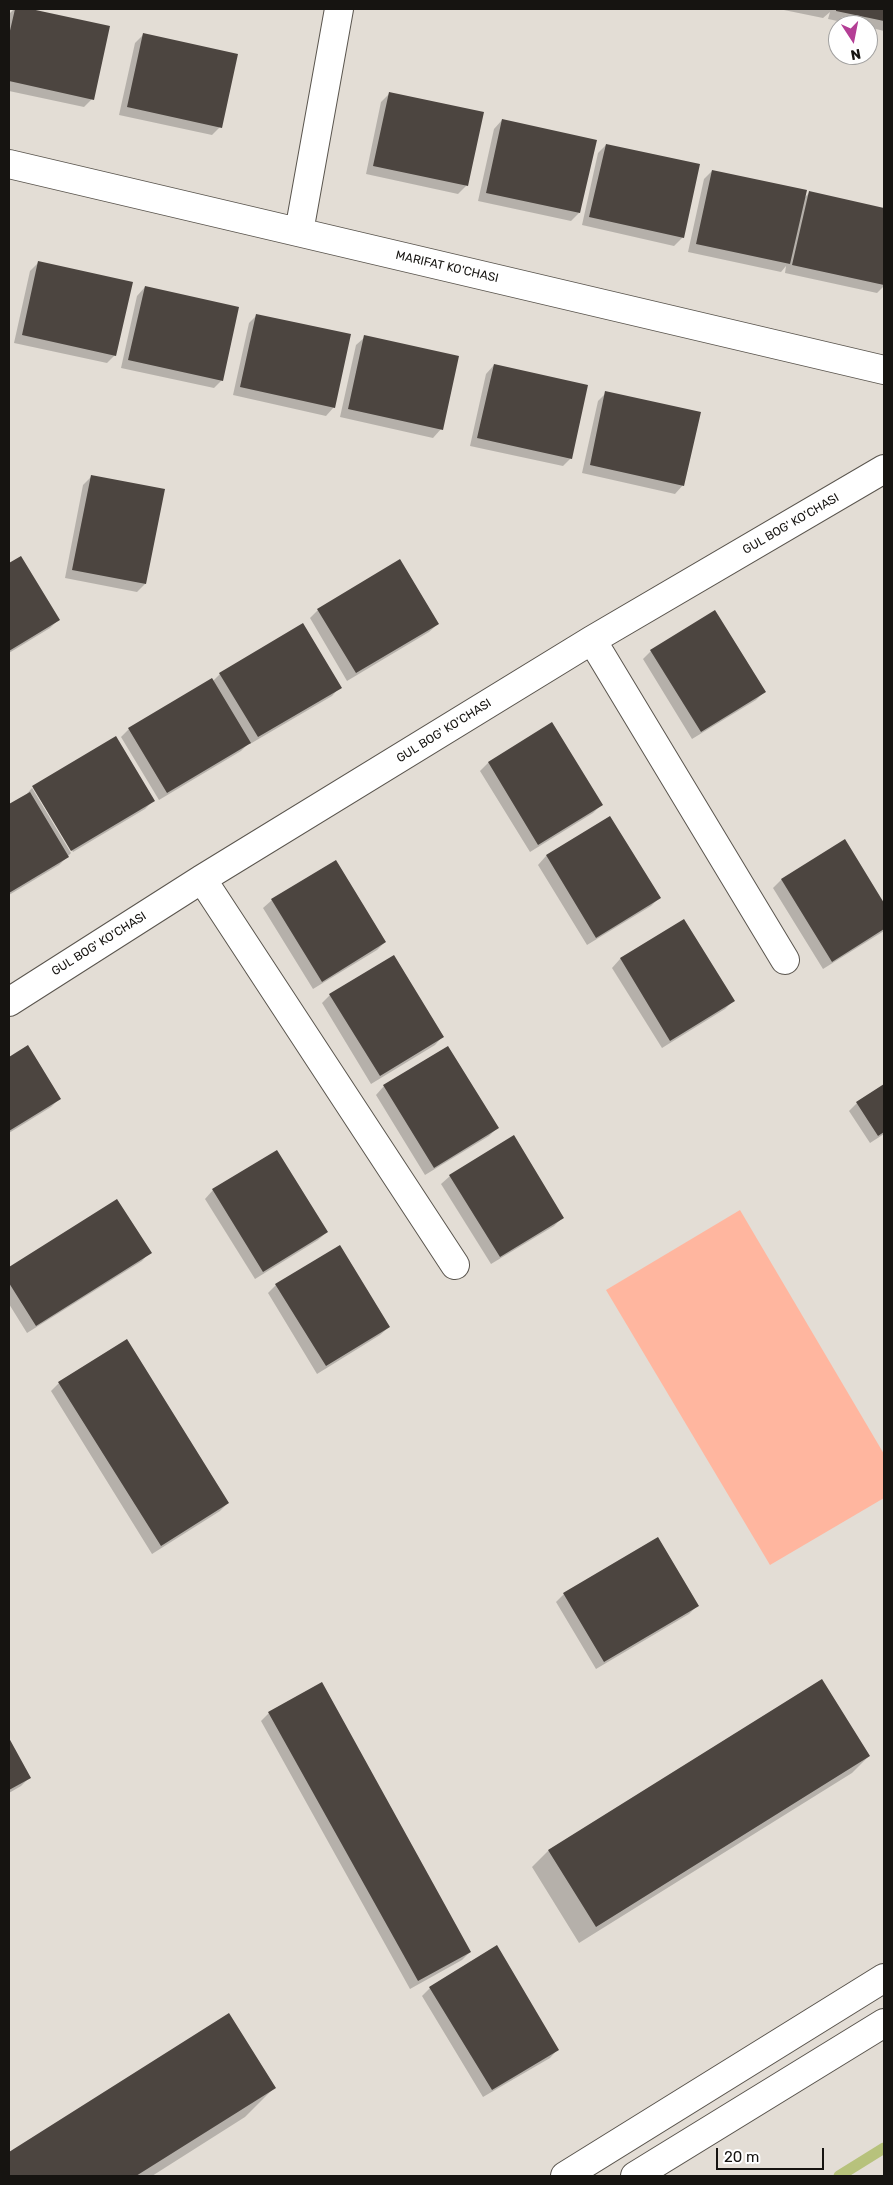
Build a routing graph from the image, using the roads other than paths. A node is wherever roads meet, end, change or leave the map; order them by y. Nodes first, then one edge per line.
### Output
1 (339, 9) edge
2 (9, 164) edge
3 (298, 232) junction
4 (884, 370) edge
5 (884, 469) edge
6 (592, 640) junction
7 (202, 879) junction
8 (785, 960) dead end
9 (9, 1002) edge
10 (455, 1265) dead end
11 (884, 1978) edge
12 (884, 2023) edge
13 (565, 2176) edge
14 (635, 2176) edge

1 - 3 street
2 - 3 street, MARIFAT KO'CHASI
3 - 4 street, MARIFAT KO'CHASI
5 - 6 street, GUL BOG' KO'CHASI
6 - 7 street, GUL BOG' KO'CHASI
6 - 8 street
7 - 9 street, GUL BOG' KO'CHASI
7 - 10 street
11 - 13 street
12 - 14 street

